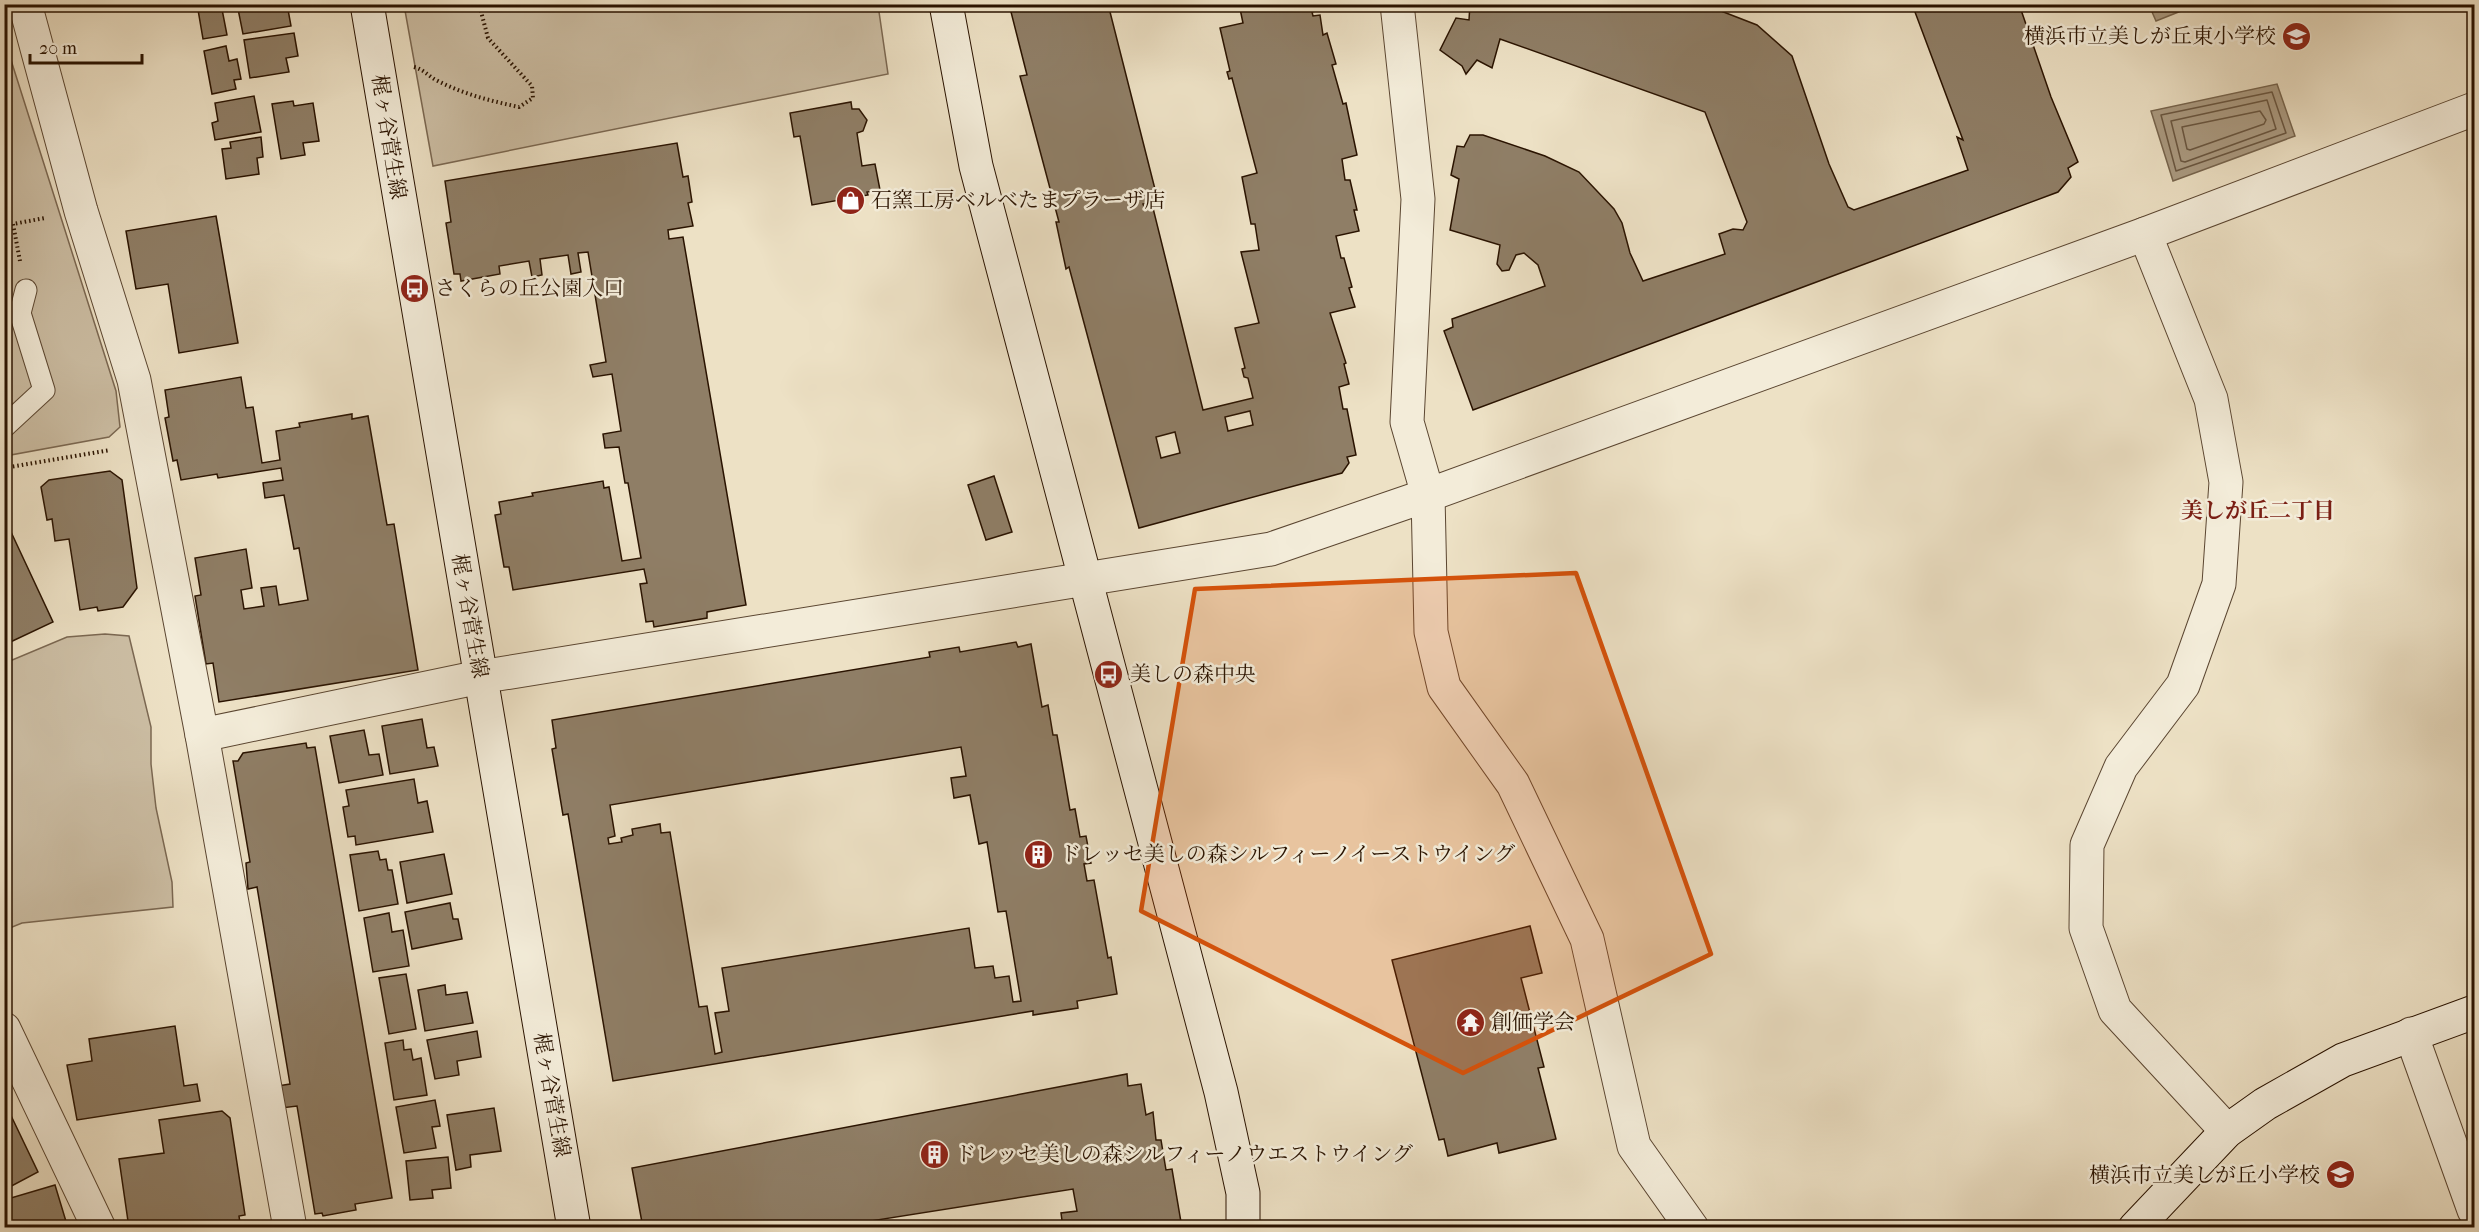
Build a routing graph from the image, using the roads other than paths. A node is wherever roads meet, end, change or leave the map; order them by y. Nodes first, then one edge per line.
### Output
1 (25, 4) edge
2 (367, 4) edge
3 (946, 4) edge
4 (1397, 4) edge
5 (2475, 109) edge
6 (2145, 234) junction
7 (26, 291) road end
8 (4, 427) edge
9 (1428, 495) junction
10 (1086, 579) junction
11 (480, 677) junction
12 (202, 735) junction
13 (2475, 1012) edge
14 (4, 1029) edge
15 (2411, 1034) junction
16 (2227, 1131) junction
17 (2475, 1210) edge
18 (99, 1227) edge
19 (291, 1227) edge
20 (574, 1227) edge
21 (1243, 1227) edge
22 (1692, 1227) edge
23 (2135, 1227) edge

1 - 12 street
2 - 11 street, 梶ヶ谷菅生線
3 - 10 street
4 - 9 street
5 - 6 street
6 - 9 street
6 - 16 street
7 - 8 lane
9 - 10 street
9 - 22 street
10 - 11 street
10 - 21 street
11 - 12 street
11 - 20 street, 梶ヶ谷菅生線
12 - 19 street
13 - 15 street
14 - 18 street
15 - 16 street
15 - 17 street
16 - 23 street

